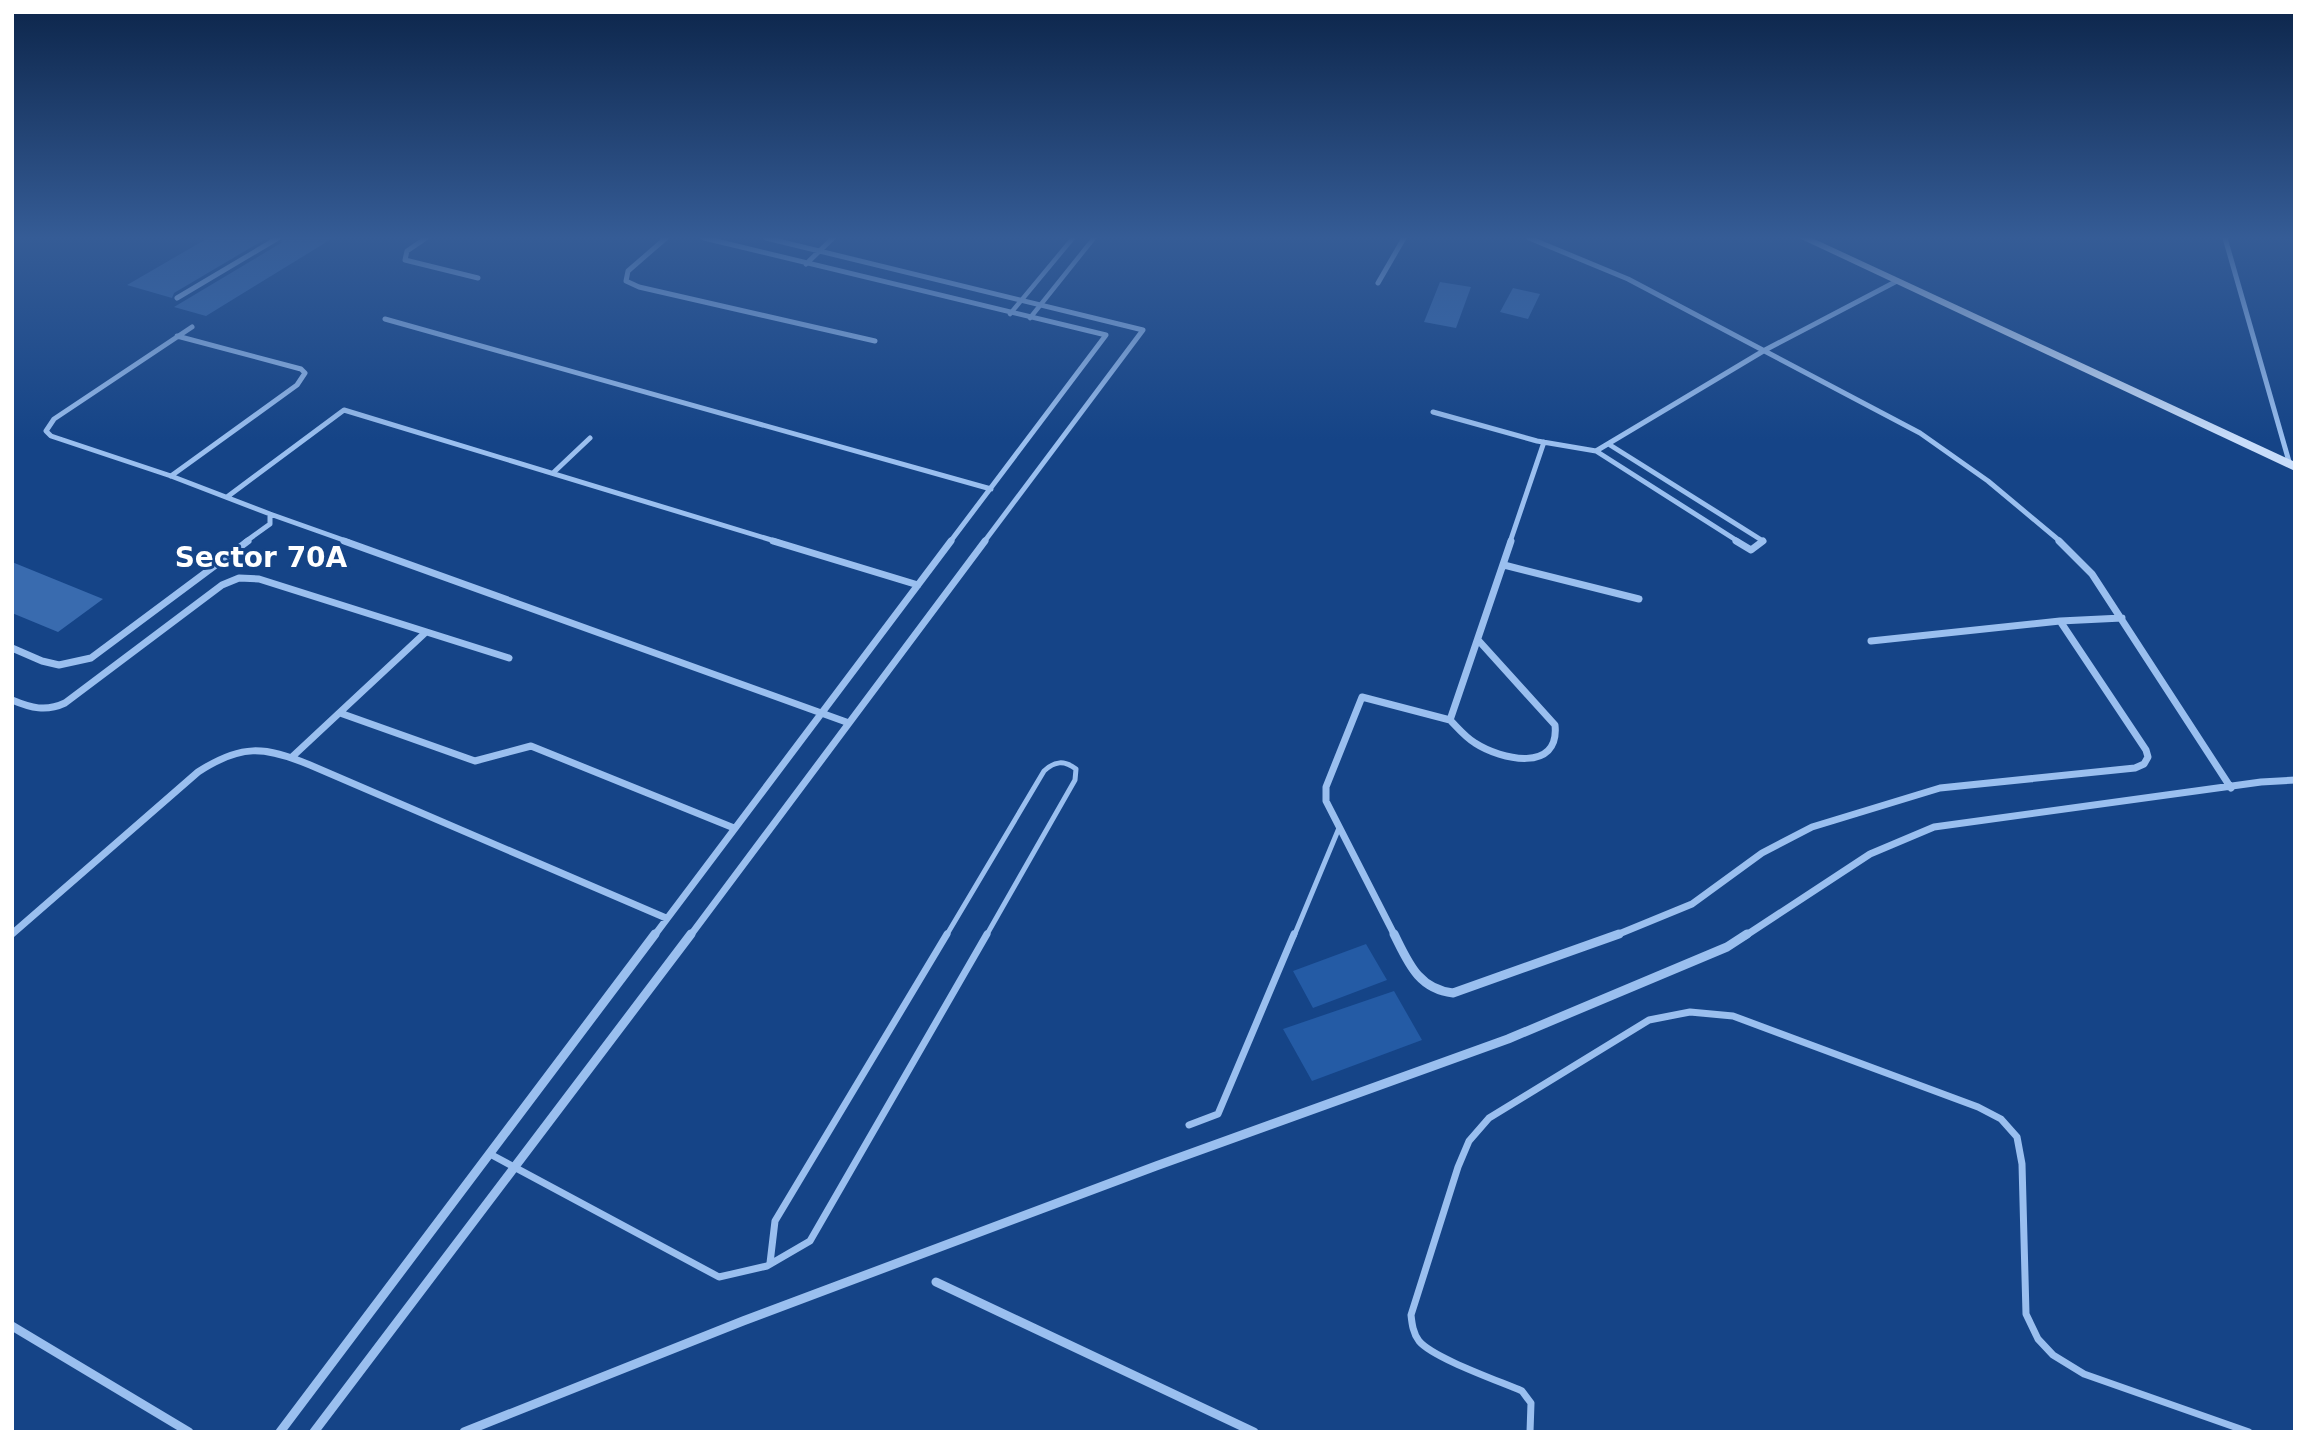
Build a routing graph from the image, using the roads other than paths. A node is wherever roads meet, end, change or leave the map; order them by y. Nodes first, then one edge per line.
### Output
1 (716, 305) edge
2 (976, 305) edge
3 (1017, 305) edge
4 (1040, 305) edge
5 (1042, 305) edge
6 (1679, 305) edge
7 (1850, 305) edge
8 (1949, 305) edge
9 (2245, 305) edge
10 (1010, 314) junction
11 (1030, 318) junction
12 (385, 319) dead end
13 (192, 327) dead end
14 (177, 336) junction
15 (875, 341) dead end
16 (1765, 350) junction
17 (1433, 412) dead end
18 (590, 438) dead end
19 (1544, 442) junction
20 (1610, 445) junction
21 (1596, 451) junction
22 (2292, 466) edge
23 (553, 473) junction
24 (171, 476) junction
25 (991, 489) junction
26 (227, 498) junction
27 (270, 514) junction
28 (1504, 565) junction
29 (918, 585) junction
30 (1639, 599) dead end
31 (2122, 618) junction
32 (2060, 621) junction
33 (426, 632) junction
34 (1479, 641) junction
35 (1871, 641) dead end
36 (12, 648) edge
37 (509, 658) dead end
38 (12, 700) edge
39 (340, 713) junction
40 (819, 713) junction
41 (1450, 720) junction
42 (849, 723) junction
43 (292, 757) junction
44 (2295, 780) edge
45 (2231, 788) junction
46 (733, 828) junction
47 (1339, 828) junction
48 (666, 918) junction
49 (12, 934) edge
50 (1189, 1125) dead end
51 (490, 1154) junction
52 (516, 1168) junction
53 (770, 1262) junction
54 (936, 1282) dead end
55 (12, 1326) edge
56 (189, 1432) edge
57 (280, 1432) edge
58 (314, 1432) edge
59 (464, 1432) edge
60 (1254, 1432) edge
61 (1530, 1432) edge
62 (2249, 1432) edge

1 - 15 street
2 - 10 street
3 - 10 lane
4 - 11 lane
5 - 42 street
6 - 16 street
7 - 16 street
8 - 22 street
9 - 22 street
10 - 11 street
11 - 25 street
12 - 25 street
13 - 14 street
14 - 24 street
14 - 24 street
16 - 20 street
16 - 31 street
17 - 19 street
18 - 23 street
19 - 21 street
19 - 28 street
20 - 21 street
20 - 21 street
23 - 26 street
23 - 29 street
24 - 26 street
25 - 29 street
26 - 27 street
27 - 36 street
27 - 40 street
28 - 30 street
28 - 34 street
29 - 40 street
31 - 32 street
31 - 45 street
32 - 35 street
32 - 47 street
33 - 37 street
33 - 38 street
33 - 39 street
34 - 41 street
34 - 41 street
39 - 43 street
39 - 46 street
40 - 42 street
40 - 46 street
41 - 47 street
42 - 52 street
43 - 48 street
43 - 49 street
44 - 45 street
45 - 59 street
46 - 48 street
47 - 50 lane
48 - 51 street
51 - 52 lane
51 - 57 street
52 - 53 lane
52 - 58 street
53 - 53 lane
54 - 60 street
55 - 56 street
61 - 62 lane

